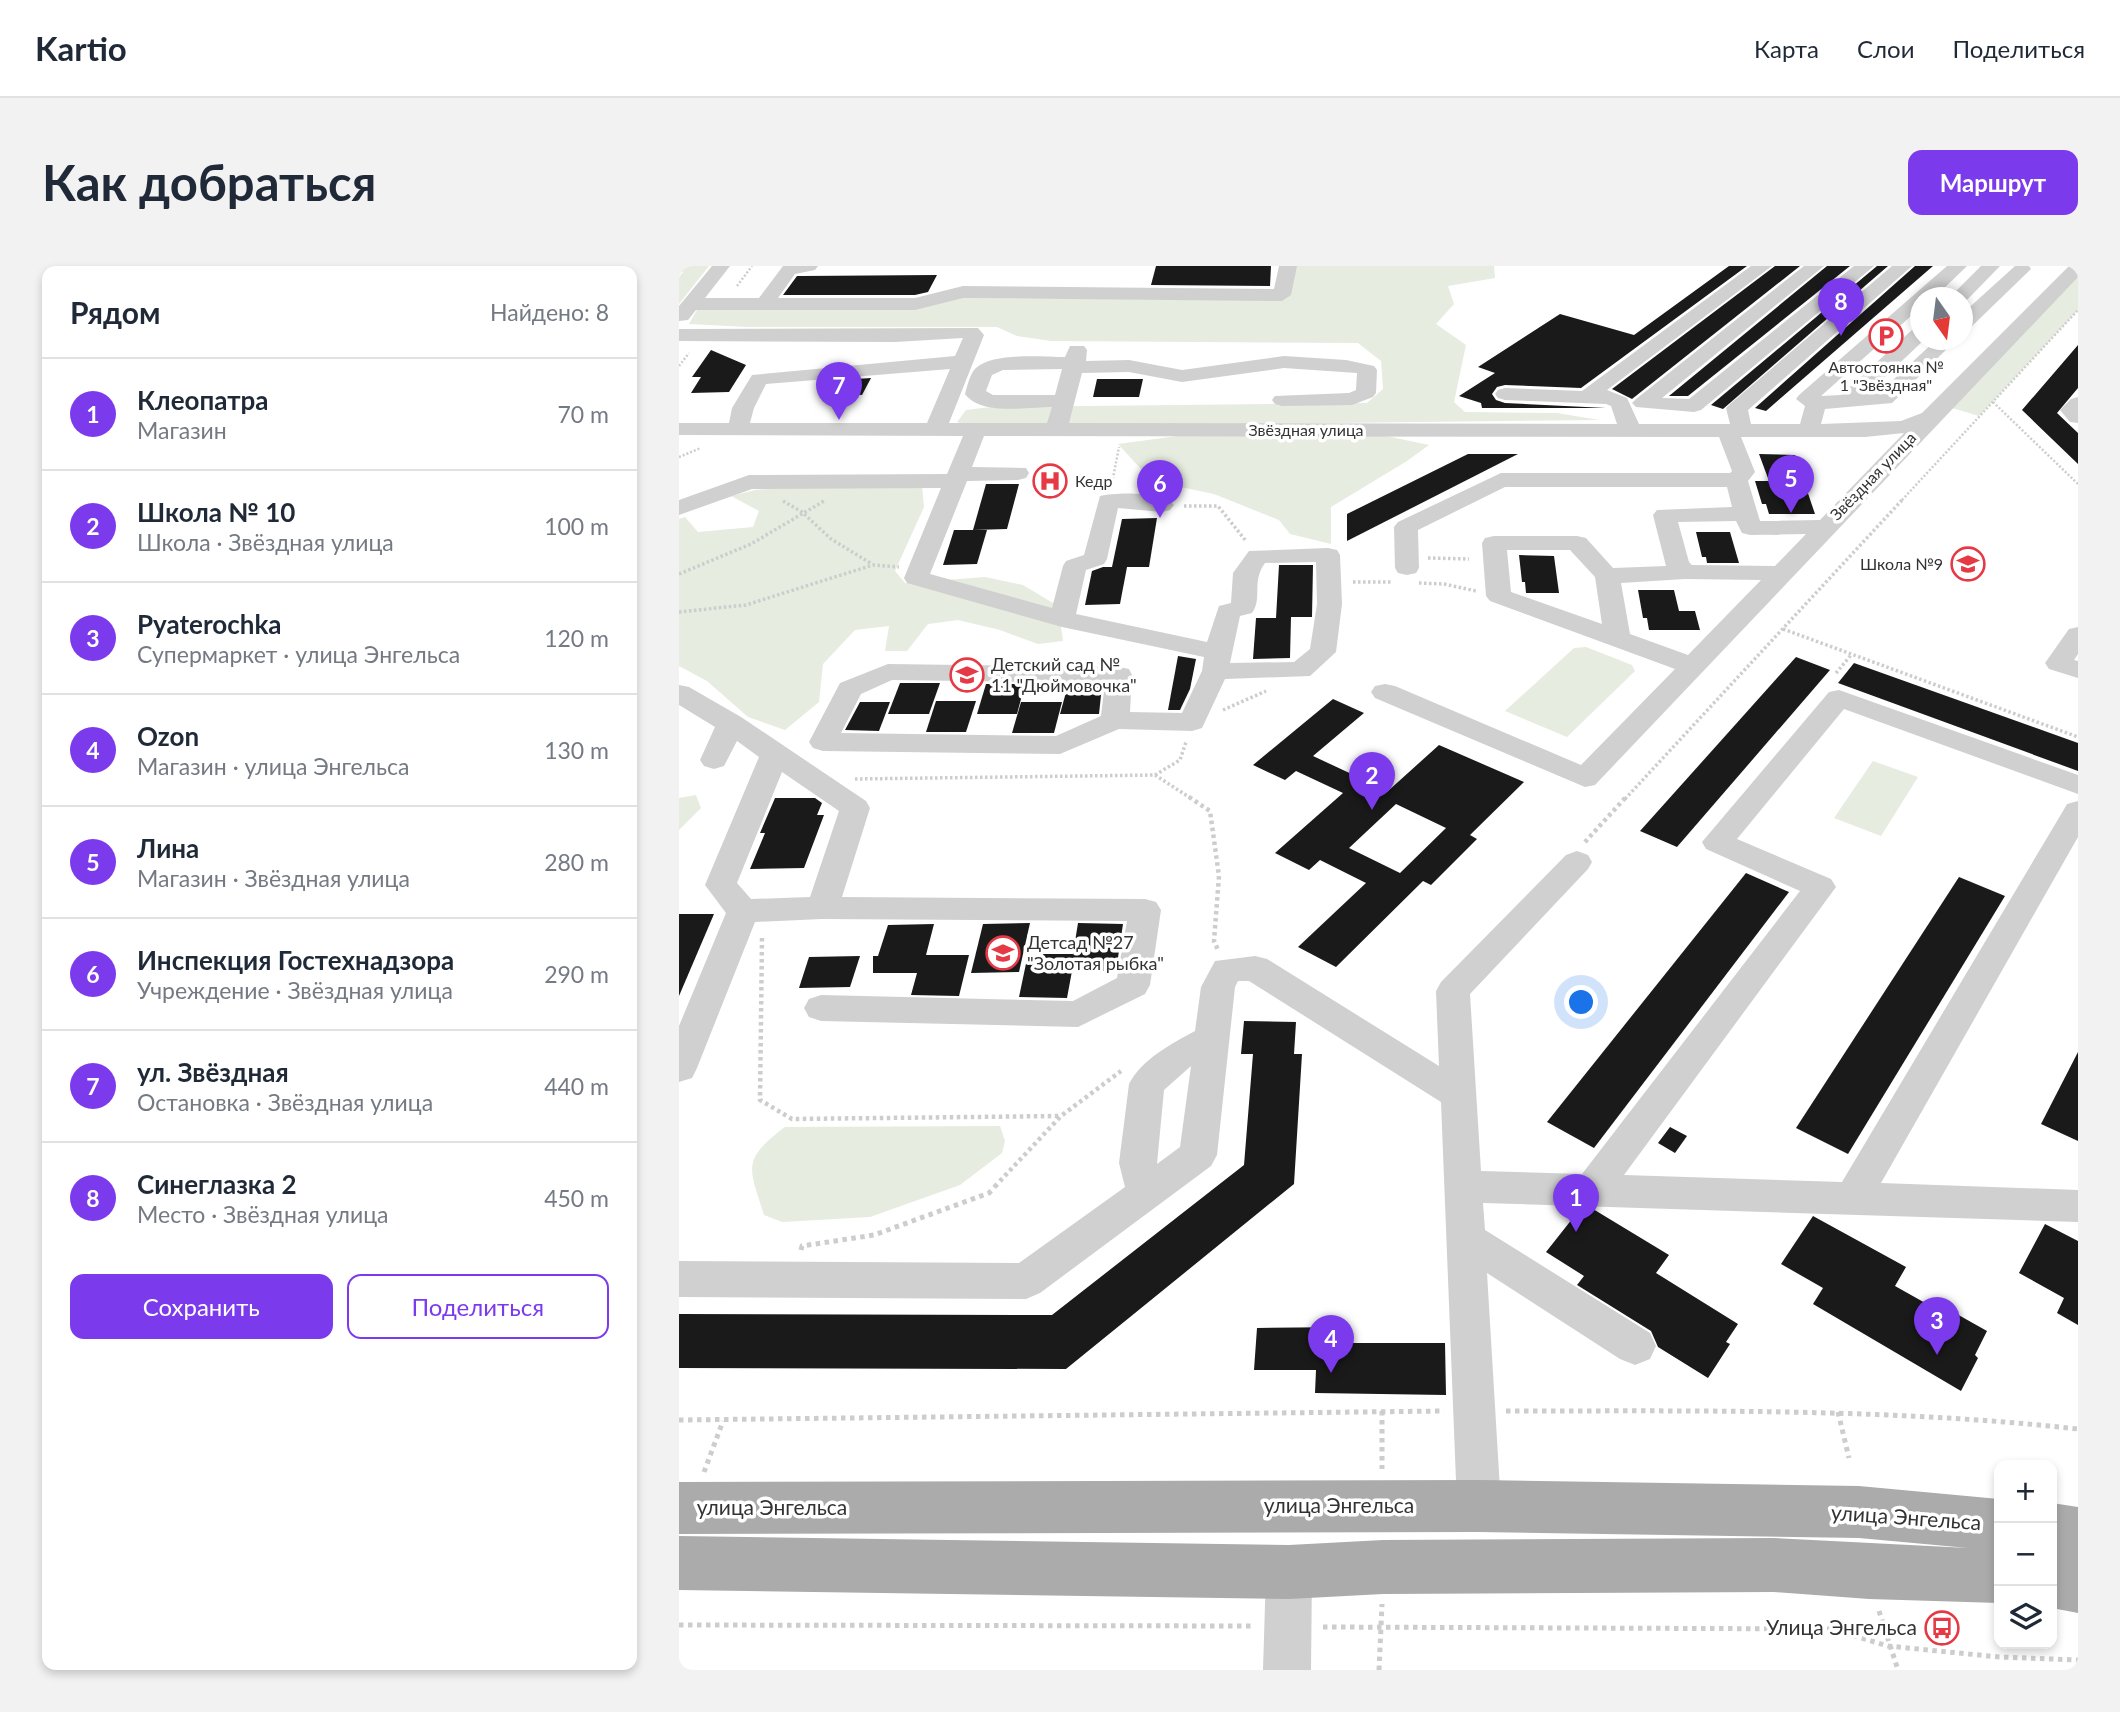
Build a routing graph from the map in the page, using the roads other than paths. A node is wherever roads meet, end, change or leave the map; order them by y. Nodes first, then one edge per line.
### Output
1 (721, 266) edge
2 (809, 266) edge
3 (1288, 266) edge
4 (1763, 266) edge
5 (1815, 266) edge
6 (1865, 266) edge
7 (1903, 266) edge
8 (1958, 266) edge
9 (1991, 266) edge
10 (2078, 267) edge
11 (2022, 270) dead end
12 (1934, 287) edge
13 (1969, 287) edge
14 (764, 305) junction
15 (685, 311) edge
16 (1973, 315) edge
17 (1910, 319) edge
18 (1973, 332) edge
19 (679, 335) edge
20 (758, 336) junction
21 (2007, 340) junction
22 (1910, 341) edge
23 (1936, 350) edge
24 (1285, 356) junction
25 (1075, 357) junction
26 (963, 361) junction
27 (759, 379) junction
28 (1504, 394) dead end
29 (1607, 398) junction
30 (1282, 400) junction
31 (1063, 401) junction
32 (1847, 401) junction
33 (1816, 403) junction
34 (2078, 403) edge
35 (2078, 417) edge
36 (1930, 418) junction
37 (679, 429) edge
38 (738, 429) junction
39 (935, 430) junction
40 (976, 430) junction
41 (1056, 430) junction
42 (1280, 430) junction
43 (1630, 430) junction
44 (1734, 430) junction
45 (1809, 431) junction
46 (1018, 473) dead end
47 (957, 477) junction
48 (1736, 480) junction
49 (1161, 506) road end
50 (679, 508) edge
51 (1746, 514) junction
52 (1823, 527) junction
53 (1495, 558) junction
54 (1469, 559) road end
55 (1407, 563) road end
56 (1685, 572) junction
57 (1781, 573) junction
58 (1607, 576) junction
59 (1062, 618) junction
60 (2078, 635) edge
61 (1618, 641) junction
62 (1216, 661) junction
63 (1693, 666) junction
64 (2078, 670) edge
65 (1385, 692) dead end
66 (679, 693) edge
67 (1115, 720) junction
68 (731, 723) junction
69 (774, 756) junction
70 (714, 760) dead end
71 (2078, 785) edge
72 (2078, 811) edge
73 (1577, 862) road end
74 (822, 908) junction
75 (753, 910) junction
76 (821, 1008) dead end
77 (1212, 1038) junction
78 (679, 1068) edge
79 (1459, 1096) junction
80 (1462, 1186) junction
81 (1590, 1192) junction
82 (1146, 1193) junction
83 (1853, 1197) junction
84 (2078, 1206) edge
85 (1465, 1238) junction
86 (679, 1279) edge
87 (1635, 1346) dead end
88 (689, 1495) edge
89 (1479, 1506) junction
90 (1994, 1525) edge
91 (2057, 1530) edge
92 (2078, 1533) edge
93 (679, 1563) edge
94 (1289, 1572) junction
95 (1994, 1576) edge
96 (2057, 1582) edge
97 (2078, 1586) edge
98 (1287, 1648) edge

1 - 15 street
2 - 14 street
3 - 14 street
4 - 29 street
5 - 6 street
7 - 44 street
8 - 12 street
9 - 13 street
10 - 21 street, Звёздная улица
11 - 16 street
14 - 15 street
17 - 33 street
18 - 21 street
19 - 20 street
20 - 26 street
20 - 27 street
21 - 36 street, Звёздная улица
22 - 32 street
23 - 32 street
24 - 25 street
24 - 30 street
24 - 30 street
25 - 31 street
25 - 31 street
26 - 27 street
26 - 39 street
27 - 38 street
28 - 29 street
29 - 43 street
30 - 42 street
31 - 41 street
32 - 33 street
33 - 45 street
34 - 35 street
36 - 45 street, Звёздная улица
36 - 52 street, Звёздная улица
37 - 38 street, Звёздная улица
38 - 39 street, Звёздная улица
39 - 40 street, Звёздная улица
40 - 41 street, Звёздная улица
40 - 47 street
41 - 42 street, Звёздная улица
42 - 43 street, Звёздная улица
43 - 44 street, Звёздная улица
44 - 45 street, Звёздная улица
44 - 48 street
46 - 47 street
47 - 50 street
47 - 59 street
48 - 51 street
48 - 55 street
49 - 59 street
51 - 52 street
51 - 56 street
52 - 57 street, Звёздная улица
53 - 54 street
53 - 58 street
53 - 61 street
56 - 57 street
56 - 58 street
57 - 63 street, Звёздная улица
58 - 61 street
59 - 62 street
60 - 64 street
61 - 63 street
62 - 62 street
62 - 67 street
63 - 65 street, Звёздная улица
66 - 68 street
67 - 67 street
68 - 69 street
68 - 70 street
69 - 74 street
69 - 75 street
71 - 81 street
72 - 83 street
73 - 79 street
74 - 75 street
74 - 76 street
75 - 78 street
77 - 79 street
77 - 82 street
77 - 82 street
79 - 80 street
80 - 81 street
80 - 85 street
81 - 83 street
82 - 86 street
83 - 84 street
85 - 87 street
85 - 89 street
88 - 89 main road, улица Энгельса
89 - 90 main road, улица Энгельса
91 - 92 main road
93 - 94 main road
94 - 95 main road
94 - 98 street
96 - 97 main road

